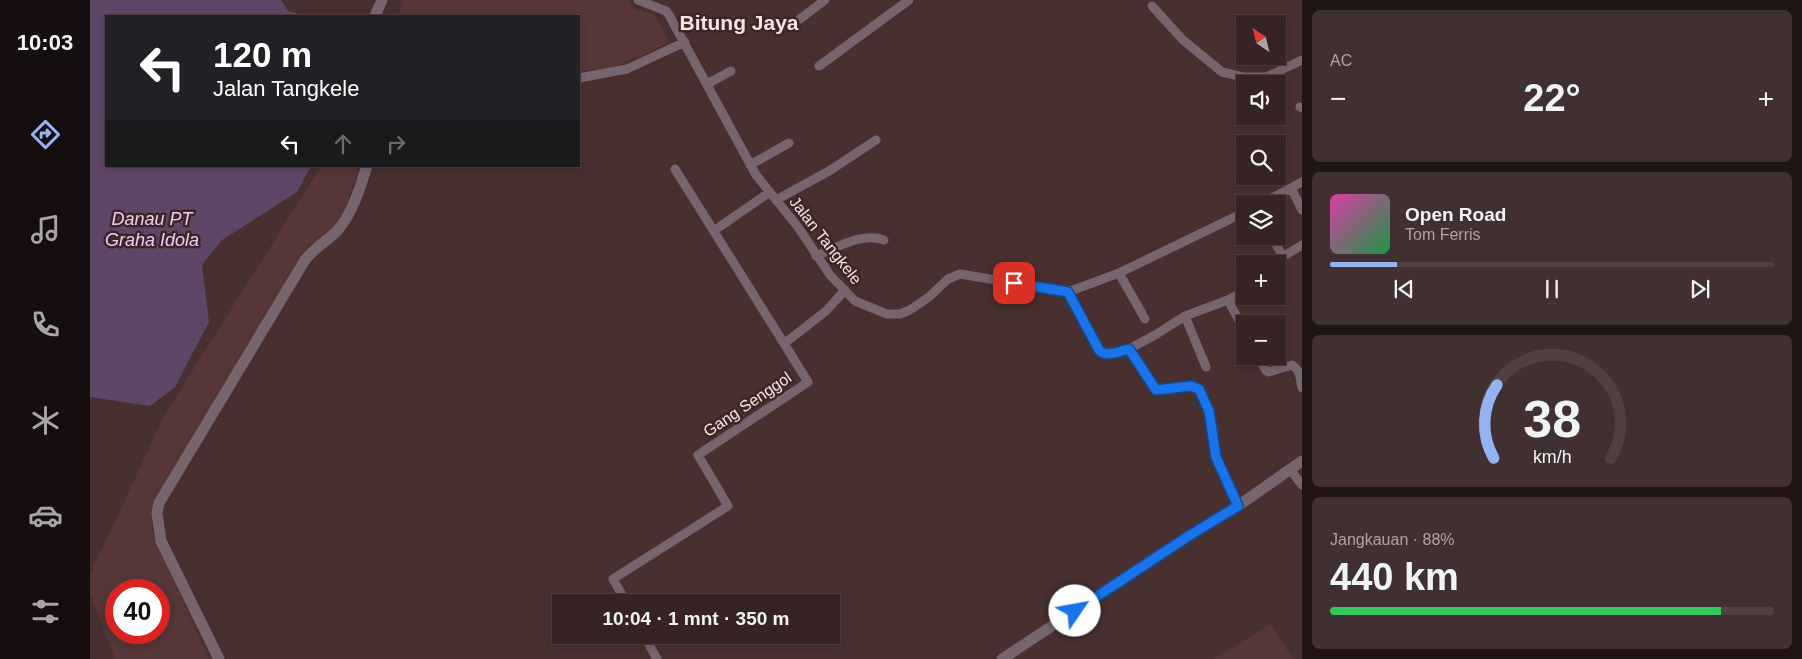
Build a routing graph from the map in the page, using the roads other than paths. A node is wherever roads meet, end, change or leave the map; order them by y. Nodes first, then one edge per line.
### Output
1 (382, 0) edge
2 (638, 0) edge
3 (825, 0) edge
4 (909, 0) edge
5 (1152, 6) dead end
6 (375, 15) edge
7 (800, 19) dead end
8 (684, 42) junction
9 (1302, 60) edge
10 (819, 66) dead end
11 (731, 71) dead end
12 (580, 78) edge
13 (707, 84) junction
14 (876, 140) dead end
15 (789, 143) dead end
16 (750, 165) junction
17 (367, 167) edge
18 (675, 168) dead end
19 (1302, 182) edge
20 (1291, 188) junction
21 (770, 192) junction
22 (1278, 195) edge
23 (776, 200) junction
24 (1302, 210) edge
25 (1236, 216) edge
26 (714, 230) junction
27 (884, 240) dead end
28 (1302, 245) edge
29 (1285, 255) edge
30 (816, 256) junction
31 (1118, 273) junction
32 (845, 290) junction
33 (1068, 292) junction
34 (1236, 295) edge
35 (1228, 300) junction
36 (1236, 315) edge
37 (1185, 316) junction
38 (1145, 319) dead end
39 (785, 343) junction
40 (1129, 349) junction
41 (1263, 365) edge
42 (1206, 367) dead end
43 (1300, 368) edge
44 (1302, 388) edge
45 (1302, 461) edge
46 (1290, 470) junction
47 (1302, 485) edge
48 (1238, 506) junction
49 (621, 594) edge
50 (649, 644) edge
51 (1017, 655) edge
52 (220, 659) edge
53 (657, 659) edge
54 (1002, 659) edge

1 - 6 street
2 - 8 street, Jalan Tangkele
3 - 7 street
4 - 10 street
5 - 9 street
8 - 12 street
8 - 13 street, Jalan Tangkele
11 - 13 street
13 - 16 street, Jalan Tangkele
14 - 23 street
15 - 16 street
16 - 21 street, Jalan Tangkele
17 - 52 street
18 - 26 street, Gang Senggol
19 - 20 street
20 - 22 street
20 - 24 street
21 - 23 street, Jalan Tangkele
21 - 26 street
23 - 30 street, Jalan Tangkele
25 - 31 street
26 - 39 street, Gang Senggol
27 - 30 street
28 - 29 street
30 - 32 street, Jalan Tangkele
31 - 33 street
31 - 38 street
32 - 33 street, Jalan Tangkele
32 - 39 street
33 - 40 street
34 - 35 street
35 - 36 street
35 - 37 street
37 - 40 street
37 - 42 street
39 - 49 street, Gang Senggol
40 - 48 street
41 - 43 street
43 - 44 street
45 - 46 street
46 - 47 street
46 - 48 street
48 - 51 street
50 - 53 street
51 - 54 street

